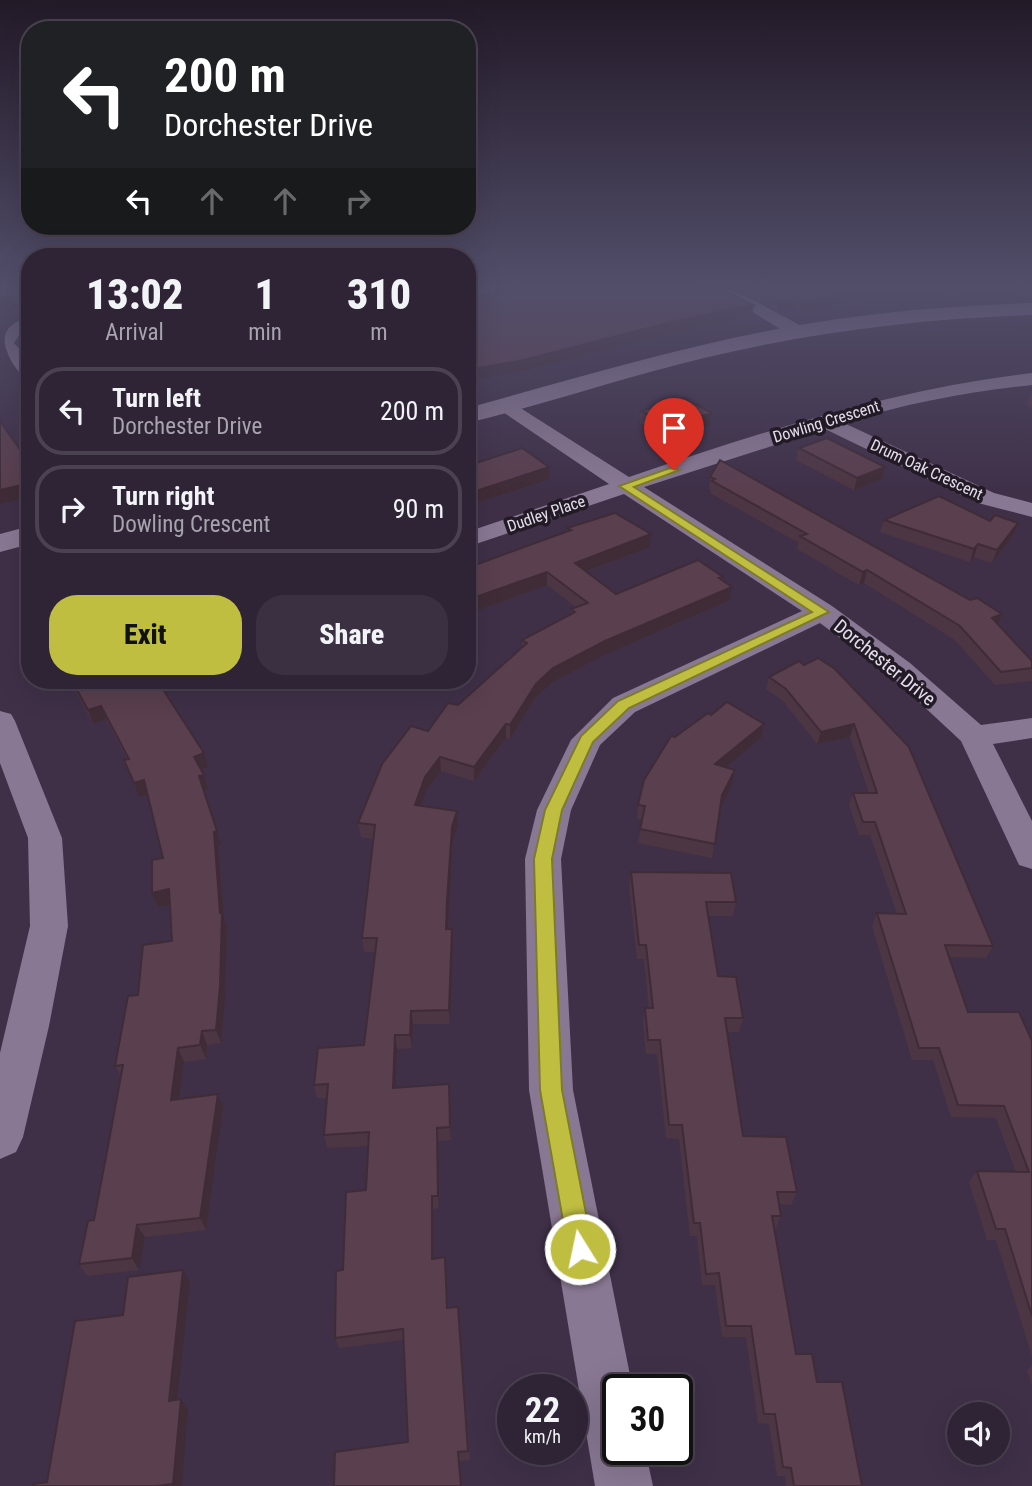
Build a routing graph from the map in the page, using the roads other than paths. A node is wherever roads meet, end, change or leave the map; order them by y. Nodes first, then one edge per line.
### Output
1 (699, 353) edge
2 (1032, 379) edge
3 (504, 406) junction
4 (476, 414) edge
5 (824, 421) junction
6 (625, 486) junction
7 (1032, 510) edge
8 (21, 537) edge
9 (476, 537) edge
10 (0, 543) edge
11 (822, 612) junction
12 (0, 721) edge
13 (1032, 728) edge
14 (974, 736) junction
15 (1032, 856) edge
16 (0, 1137) edge
17 (624, 1486) edge

1 - 3 street
2 - 5 street, Dowling Crescent
3 - 4 street
3 - 6 street, Dorchester Drive
5 - 6 street, Dowling Crescent
5 - 7 street, Drum Oak Crescent
6 - 9 street, Dudley Place
6 - 11 street, Dorchester Drive
8 - 10 street
11 - 14 street, Dorchester Drive
11 - 17 street
12 - 16 street
13 - 14 street
14 - 15 street, Dorchester Drive

